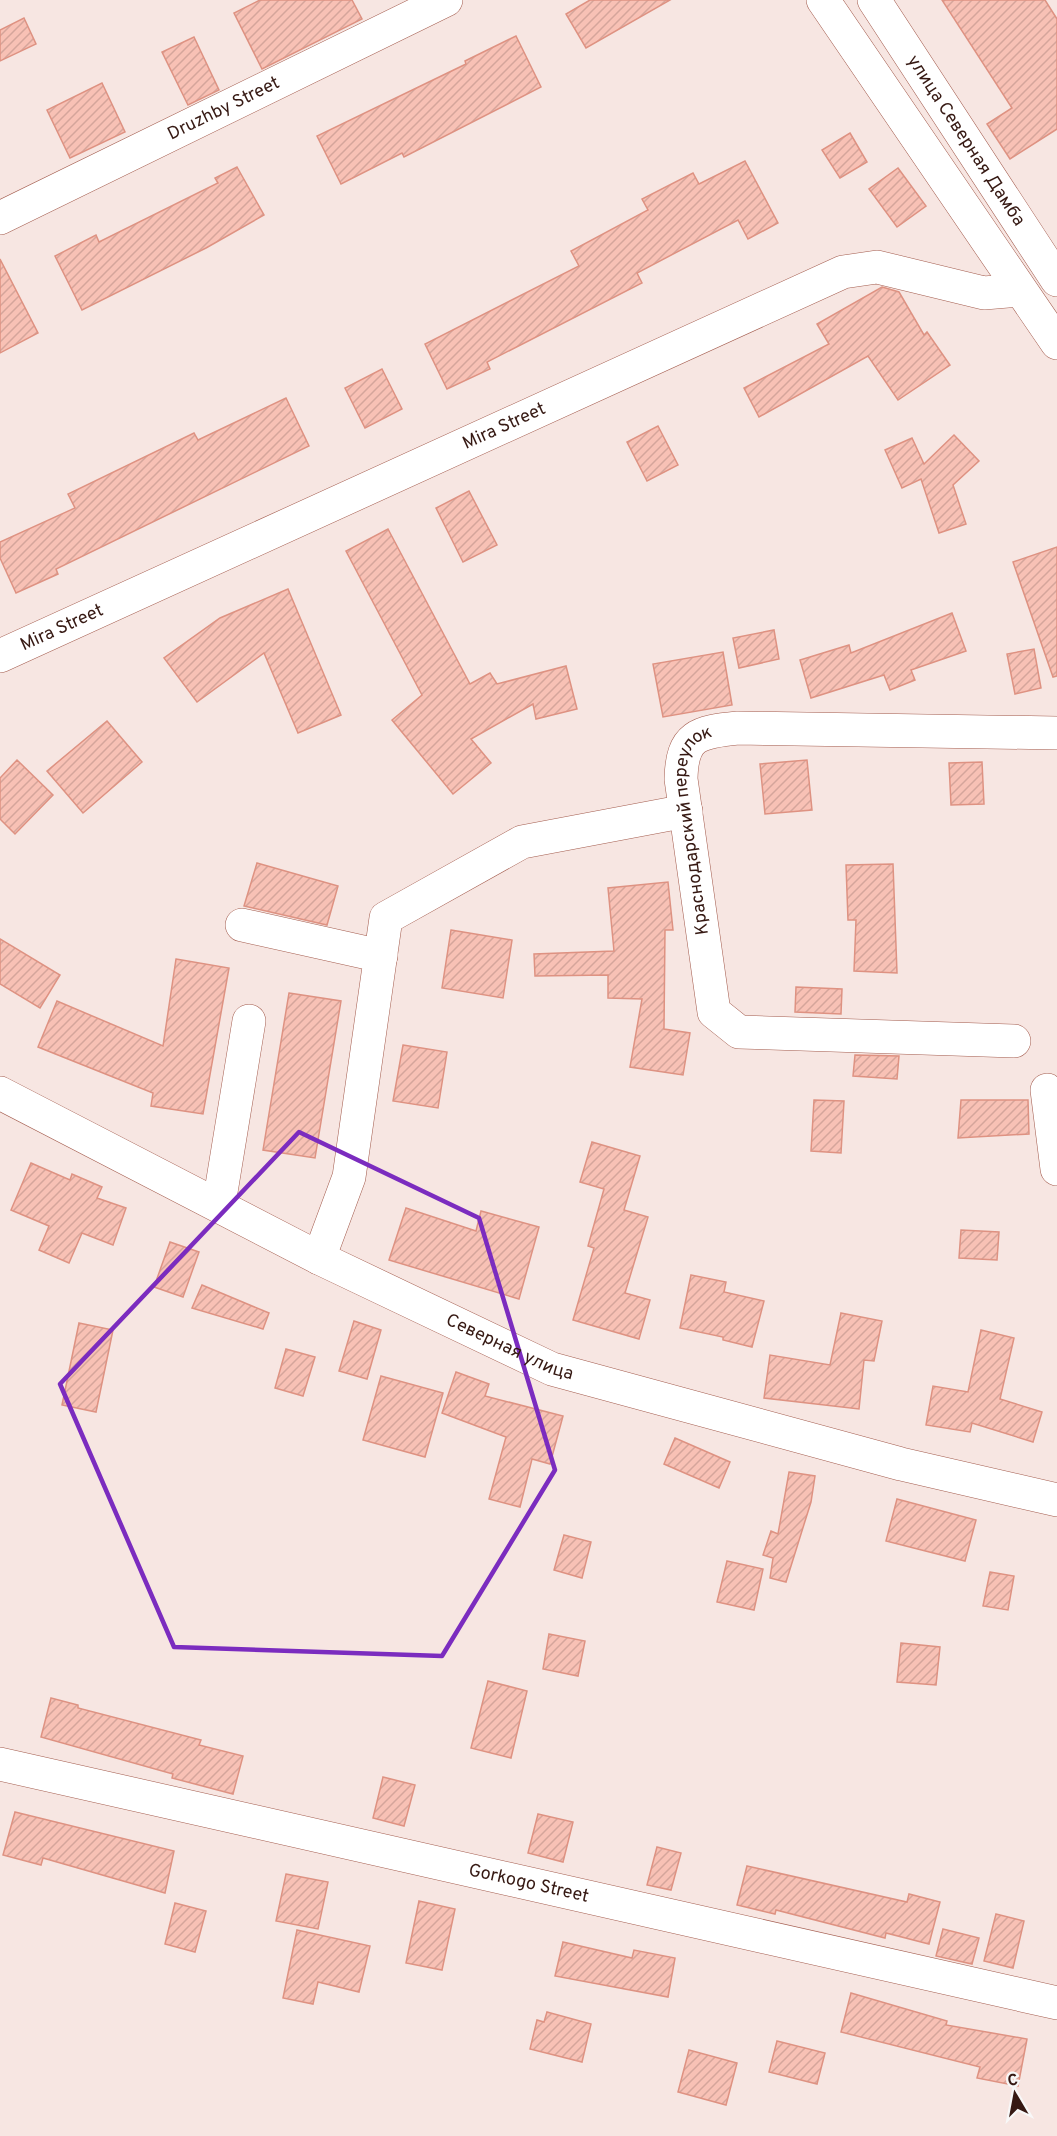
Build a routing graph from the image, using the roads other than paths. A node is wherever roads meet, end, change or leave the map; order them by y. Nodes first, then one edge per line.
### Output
1 (446, 0) edge
2 (823, 0) edge
3 (874, 0) edge
4 (0, 218) edge
5 (1057, 280) edge
6 (1020, 290) junction
7 (1057, 343) edge
8 (0, 656) edge
9 (1057, 733) edge
10 (686, 811) junction
11 (242, 925) dead end
12 (381, 956) junction
13 (249, 1021) dead end
14 (1014, 1041) dead end
15 (1047, 1090) dead end
16 (0, 1093) edge
17 (1057, 1169) edge
18 (219, 1204) junction
19 (320, 1258) junction
20 (1057, 1500) edge
21 (0, 1764) edge
22 (1057, 2003) edge

1 - 4 street, Druzhby Street
2 - 6 street
3 - 5 street, улица Северная Дамба
6 - 7 street
6 - 8 street, Mira Street
9 - 10 street, Краснодарский переулок
10 - 12 street
10 - 14 street, Краснодарский переулок
11 - 12 street
12 - 19 street
13 - 18 street
15 - 17 street
16 - 18 street, Северная улица
18 - 19 street, Северная улица
19 - 20 street, Северная улица
21 - 22 street, Gorkogo Street

